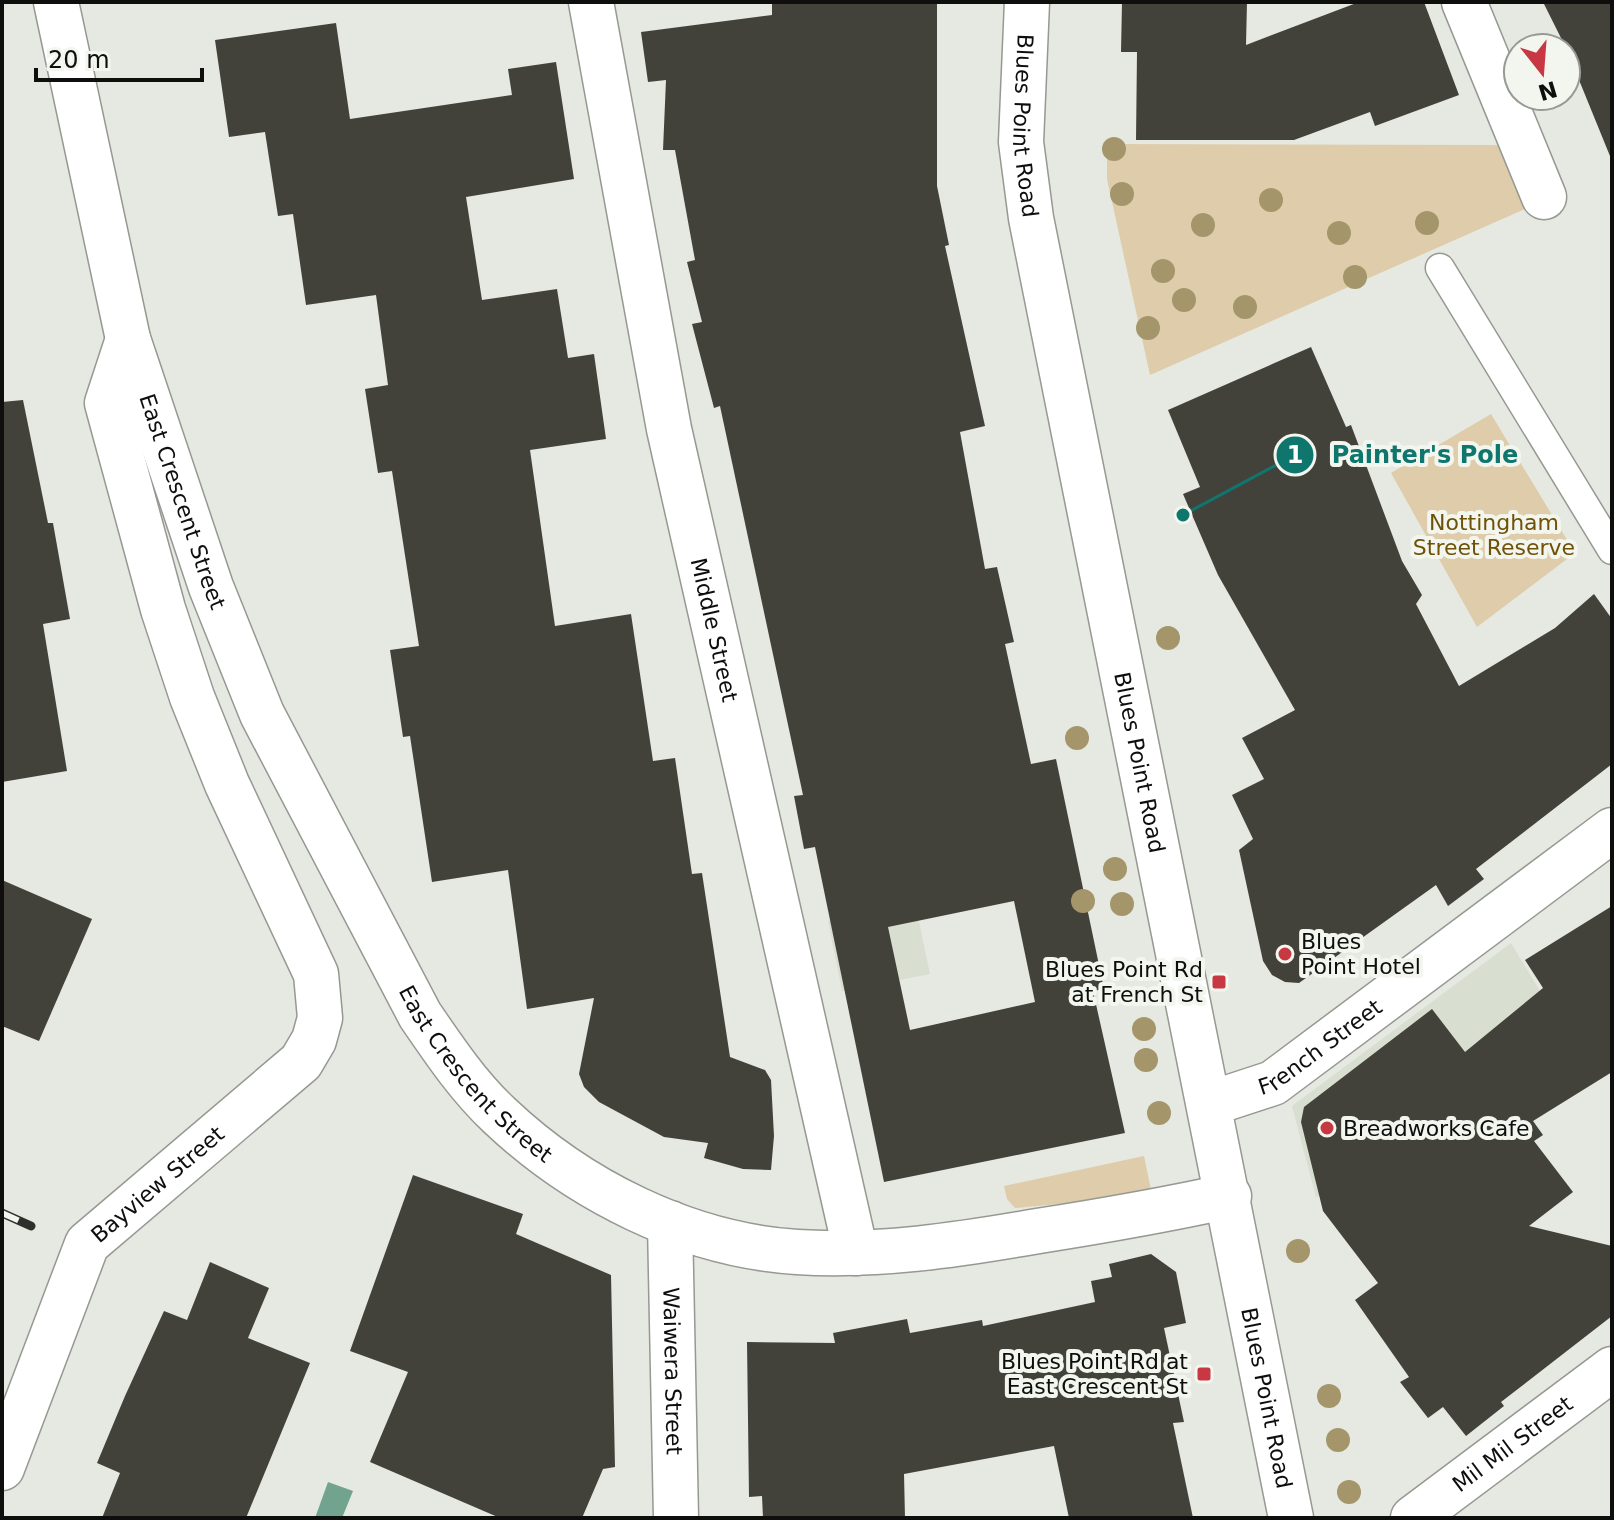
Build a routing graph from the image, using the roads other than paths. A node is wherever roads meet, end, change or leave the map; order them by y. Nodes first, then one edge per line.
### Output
1 (56, 2) edge
2 (591, 2) edge
3 (1027, 2) edge
4 (1464, 2) edge
5 (1544, 197) dead end
6 (1440, 268) dead end
7 (128, 339) junction
8 (1612, 550) edge
9 (1612, 830) edge
10 (301, 1062) joint
11 (1209, 1104) junction
12 (1229, 1196) junction
13 (670, 1223) junction
14 (856, 1253) junction
15 (1611, 1378) edge
16 (2, 1468) edge
17 (676, 1518) edge
18 (1291, 1518) edge
19 (1413, 1518) edge

1 - 7 street, East Crescent Street
2 - 14 street, Middle Street
3 - 11 street, Blues Point Road
4 - 5 street
6 - 8 lane
7 - 10 street, East Crescent Street
7 - 13 street, East Crescent Street
9 - 11 street, French Street
10 - 16 street, Bayview Street
11 - 12 street, Blues Point Road
12 - 14 street, East Crescent Street
12 - 18 street, Blues Point Road
13 - 14 street, East Crescent Street
13 - 17 street, Waiwera Street
15 - 19 street, Mil Mil Street

